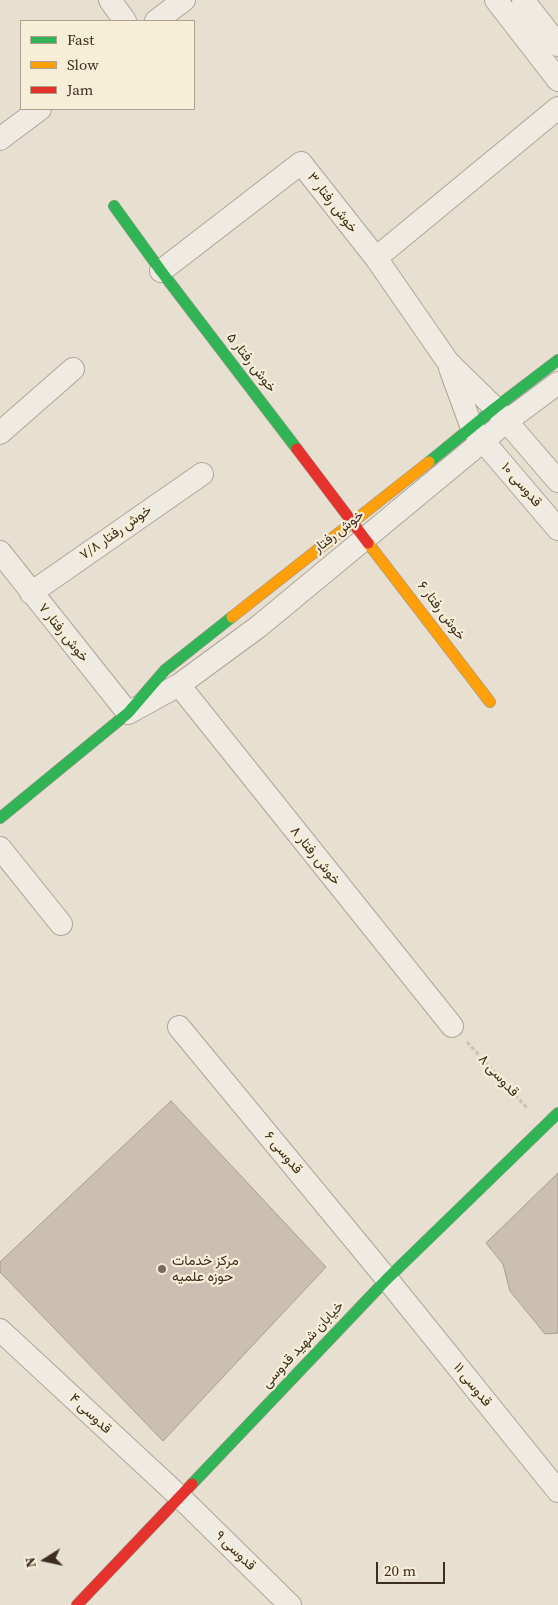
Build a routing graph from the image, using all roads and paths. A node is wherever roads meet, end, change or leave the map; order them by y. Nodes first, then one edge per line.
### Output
1 (110, 0) edge
2 (184, 0) edge
3 (496, 0) edge
4 (523, 0) edge
5 (125, 20) edge
6 (157, 20) edge
7 (558, 45) edge
8 (558, 80) edge
9 (558, 108) edge
10 (39, 110) edge
11 (0, 139) edge
12 (114, 206) dead end
13 (376, 258) junction
14 (161, 270) junction
15 (558, 360) edge
16 (448, 362) junction
17 (73, 369) dead end
18 (558, 383) edge
19 (501, 415) junction
20 (0, 433) edge
21 (478, 435) junction
22 (202, 474) dead end
23 (558, 481) edge
24 (360, 529) junction
25 (558, 529) edge
26 (0, 552) edge
27 (31, 593) junction
28 (178, 685) junction
29 (490, 702) dead end
30 (128, 713) junction
31 (0, 818) edge
32 (0, 848) edge
33 (61, 924) dead end
34 (452, 1026) joint
35 (179, 1027) dead end
36 (558, 1113) edge
37 (544, 1126) junction
38 (387, 1279) junction
39 (0, 1330) edge
40 (558, 1492) edge
41 (180, 1497) junction
42 (76, 1605) edge
43 (290, 1605) edge

1 - 5 street
2 - 6 street
3 - 8 street
4 - 7 street
9 - 13 street
10 - 11 street
12 - 14 street, خوش رفتار ۵
13 - 14 street, خوش رفتار ۳
13 - 16 street, خوش رفتار ۳
14 - 24 street, خوش رفتار ۵
15 - 19 street, خوش رفتار
16 - 19 street
16 - 21 street
17 - 20 street
18 - 19 street, خوش رفتار
19 - 21 street, خوش رفتار
19 - 23 street
21 - 24 street, خوش رفتار
21 - 25 street, قدوسی ۱۰
22 - 27 street, خوش رفتار ۷/۸
24 - 28 street, خوش رفتار
24 - 29 street, خوش رفتار ۶
24 - 30 street, خوش رفتار
26 - 27 street, خوش رفتار ۷
27 - 30 street, خوش رفتار ۷
28 - 30 street, خوش رفتار
28 - 34 street, خوش رفتار ۸
30 - 31 street, خوش رفتار
32 - 33 street
34 - 37 path, قدوسی ۸
35 - 38 street, قدوسی ۶
36 - 37 street, خیابان شهید قدوسی
37 - 38 street, خیابان شهید قدوسی
38 - 40 street, قدوسی ۱۱
38 - 41 street, خیابان شهید قدوسی
39 - 41 street, قدوسی ۴
41 - 42 street, خیابان شهید قدوسی
41 - 43 street, قدوسی ۹

